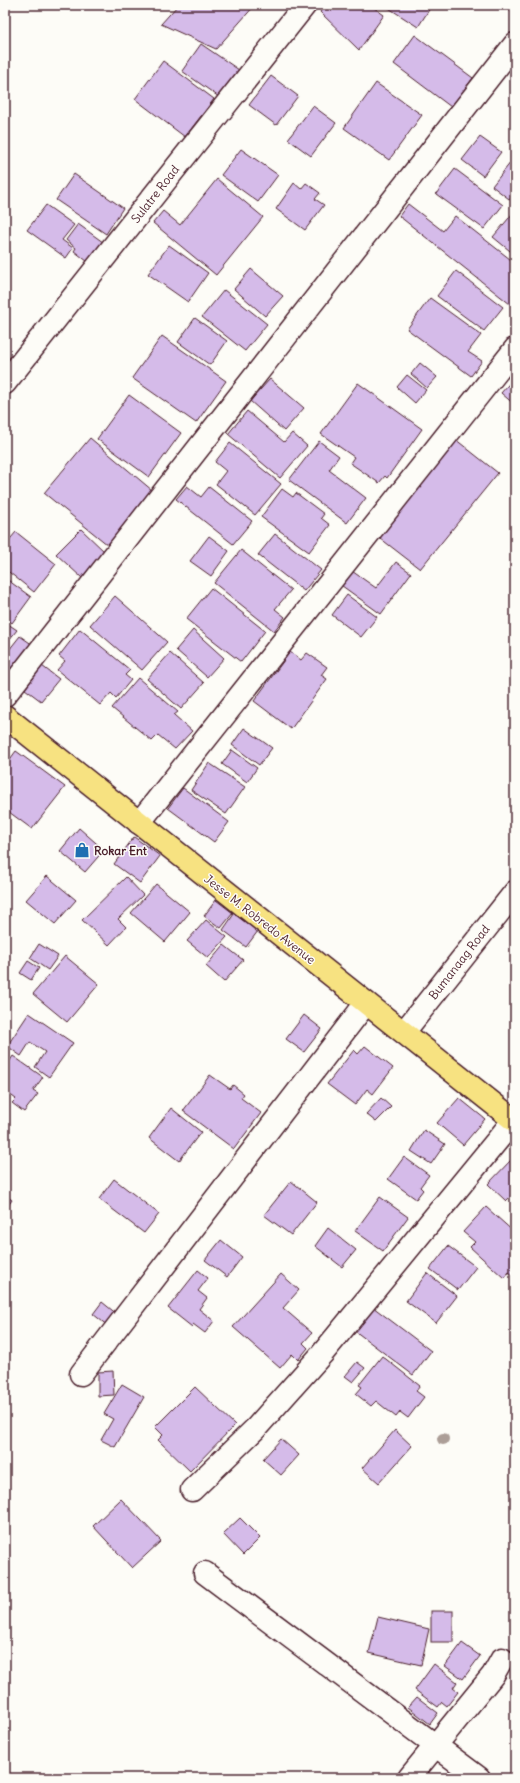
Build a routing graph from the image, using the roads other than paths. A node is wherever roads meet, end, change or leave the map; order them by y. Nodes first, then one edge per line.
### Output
1 (305, 5) edge
2 (515, 44) edge
3 (515, 349) edge
4 (5, 383) edge
5 (5, 695) edge
6 (5, 716) edge
7 (139, 823) junction
8 (515, 892) edge
9 (366, 1003) junction
10 (404, 1032) junction
11 (515, 1121) edge
12 (81, 1374) dead end
13 (192, 1490) dead end
14 (205, 1573) dead end
15 (502, 1659) dead end
16 (436, 1746) junction
17 (409, 1778) edge
18 (479, 1778) edge

1 - 4 street, Sulatre Road
2 - 5 street
3 - 7 street
6 - 7 main road, Jesse M. Robredo Avenue
7 - 9 main road, Jesse M. Robredo Avenue
8 - 10 street, Bumanaag Road
9 - 10 main road, Jesse M. Robredo Avenue
9 - 12 street
10 - 11 main road, Jesse M. Robredo Avenue
11 - 13 street
14 - 16 street
15 - 16 street
16 - 17 street
16 - 18 street

